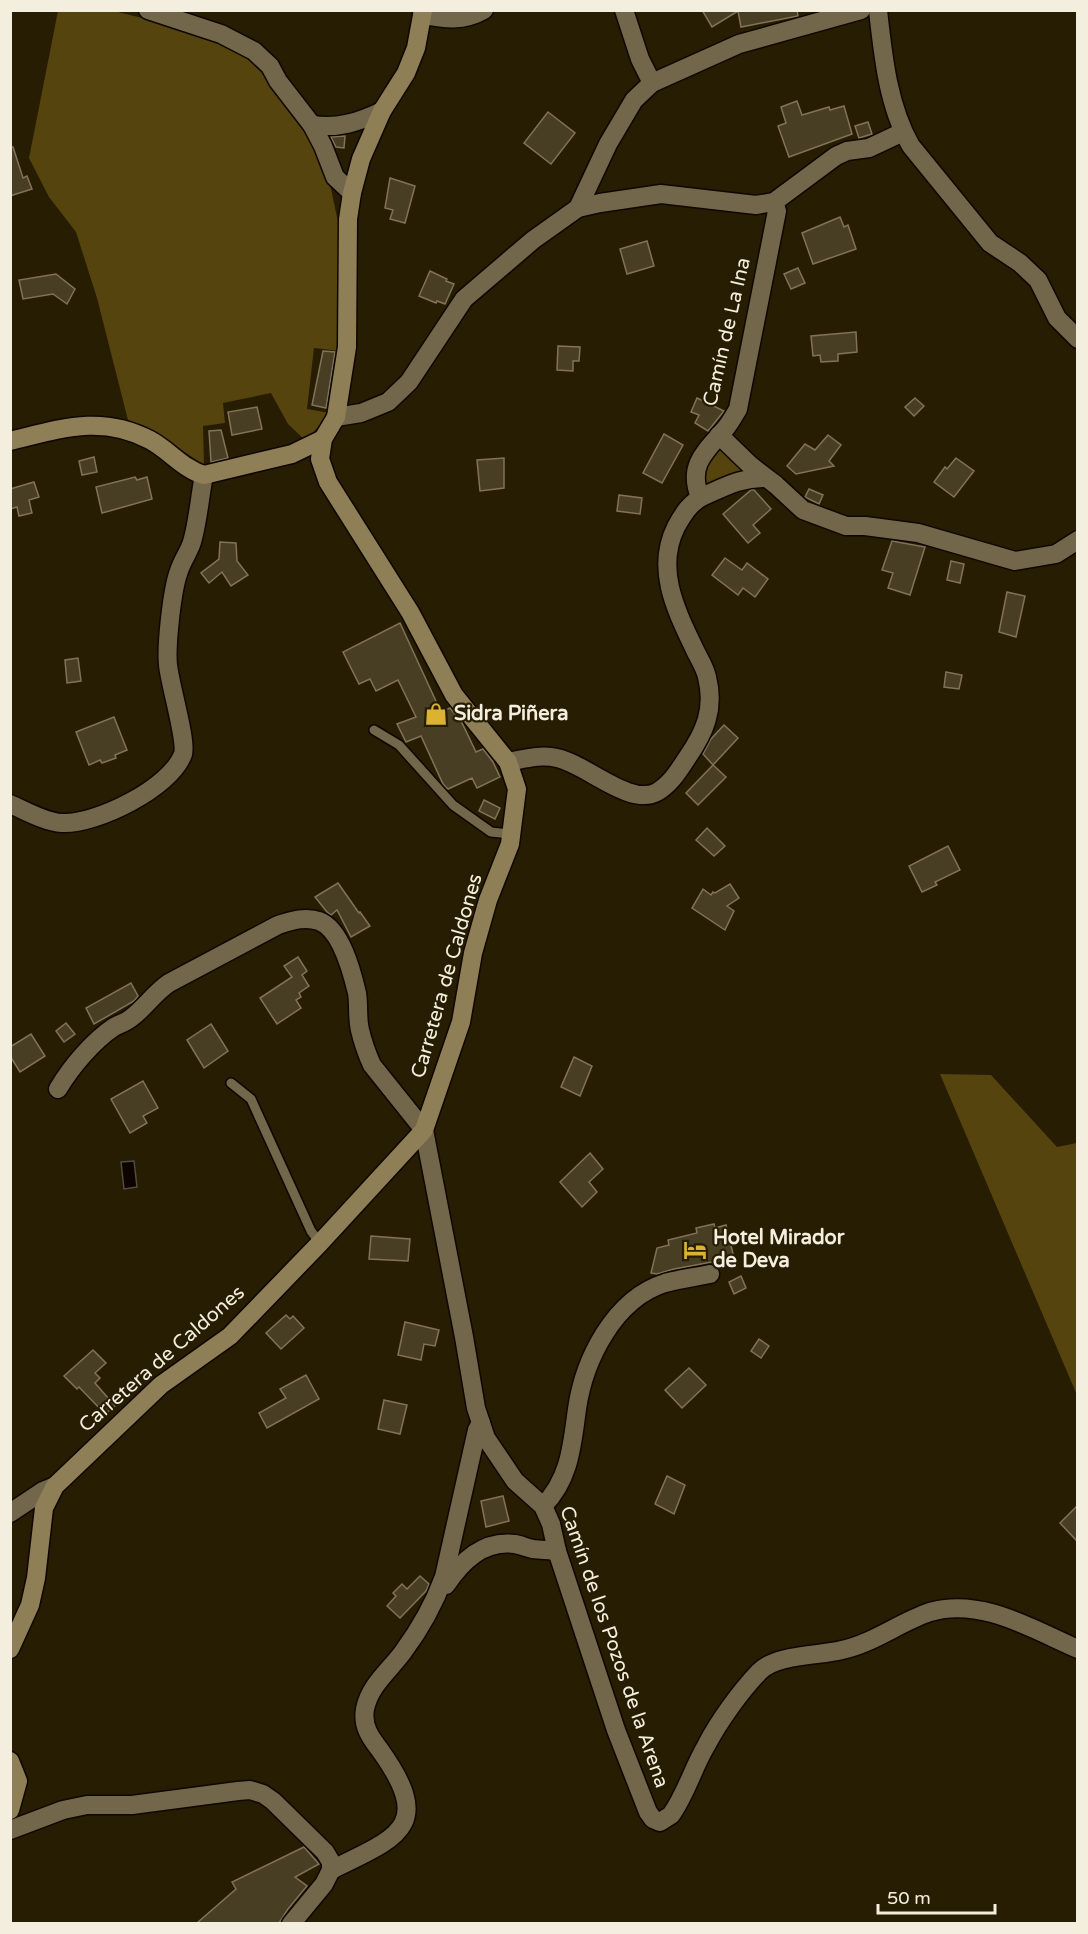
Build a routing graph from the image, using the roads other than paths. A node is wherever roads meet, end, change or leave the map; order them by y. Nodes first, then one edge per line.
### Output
1 (148, 10) edge
2 (484, 10) edge
3 (624, 10) edge
4 (861, 10) edge
5 (878, 10) edge
6 (423, 13) edge
7 (652, 82) junction
8 (382, 111) junction
9 (312, 125) junction
10 (903, 132) junction
11 (352, 193) junction
12 (774, 202) junction
13 (578, 208) junction
14 (1077, 339) edge
15 (336, 417) junction
16 (719, 435) junction
17 (323, 439) junction
18 (10, 441) edge
19 (204, 474) junction
20 (766, 478) junction
21 (700, 497) junction
22 (1077, 540) edge
23 (374, 730) dead end
24 (508, 762) junction
25 (10, 804) edge
26 (511, 834) junction
27 (231, 1083) dead end
28 (58, 1089) dead end
29 (424, 1130) junction
30 (320, 1243) junction
31 (710, 1274) dead end
32 (481, 1423) junction
33 (55, 1486) junction
34 (543, 1506) junction
35 (10, 1513) edge
36 (557, 1551) junction
37 (436, 1599) junction
38 (10, 1649) edge
39 (1077, 1649) edge
40 (10, 1761) edge
41 (10, 1810) edge
42 (10, 1830) edge
43 (331, 1870) junction
44 (291, 1923) edge

1 - 9 street
2 - 6 street
3 - 7 street
4 - 7 street
5 - 10 street
6 - 8 street
7 - 13 street
8 - 9 street
8 - 11 street
9 - 11 street
10 - 12 street
10 - 14 street
11 - 15 street
12 - 13 street
12 - 16 street, Camín de La Ina
13 - 15 street
15 - 17 street
16 - 20 street
16 - 21 street, Camín de La Ina
17 - 19 street
17 - 24 street, Carretera de Caldones
18 - 19 street
19 - 25 street
20 - 21 street
20 - 22 street
21 - 24 street
23 - 26 lane
24 - 26 street, Carretera de Caldones
26 - 29 street, Carretera de Caldones
27 - 30 lane
28 - 29 street
29 - 30 street, Carretera de Caldones
29 - 32 street, Camín de los Pozos de la Arena
30 - 33 street, Carretera de Caldones
31 - 34 street
32 - 34 street, Camín de los Pozos de la Arena
32 - 37 street
33 - 35 street
33 - 38 street, Carretera de Caldones
34 - 36 street, Camín de los Pozos de la Arena
36 - 37 street
36 - 39 street, Camín de los Pozos de la Arena
37 - 43 street
40 - 41 street
42 - 43 street
43 - 44 street

